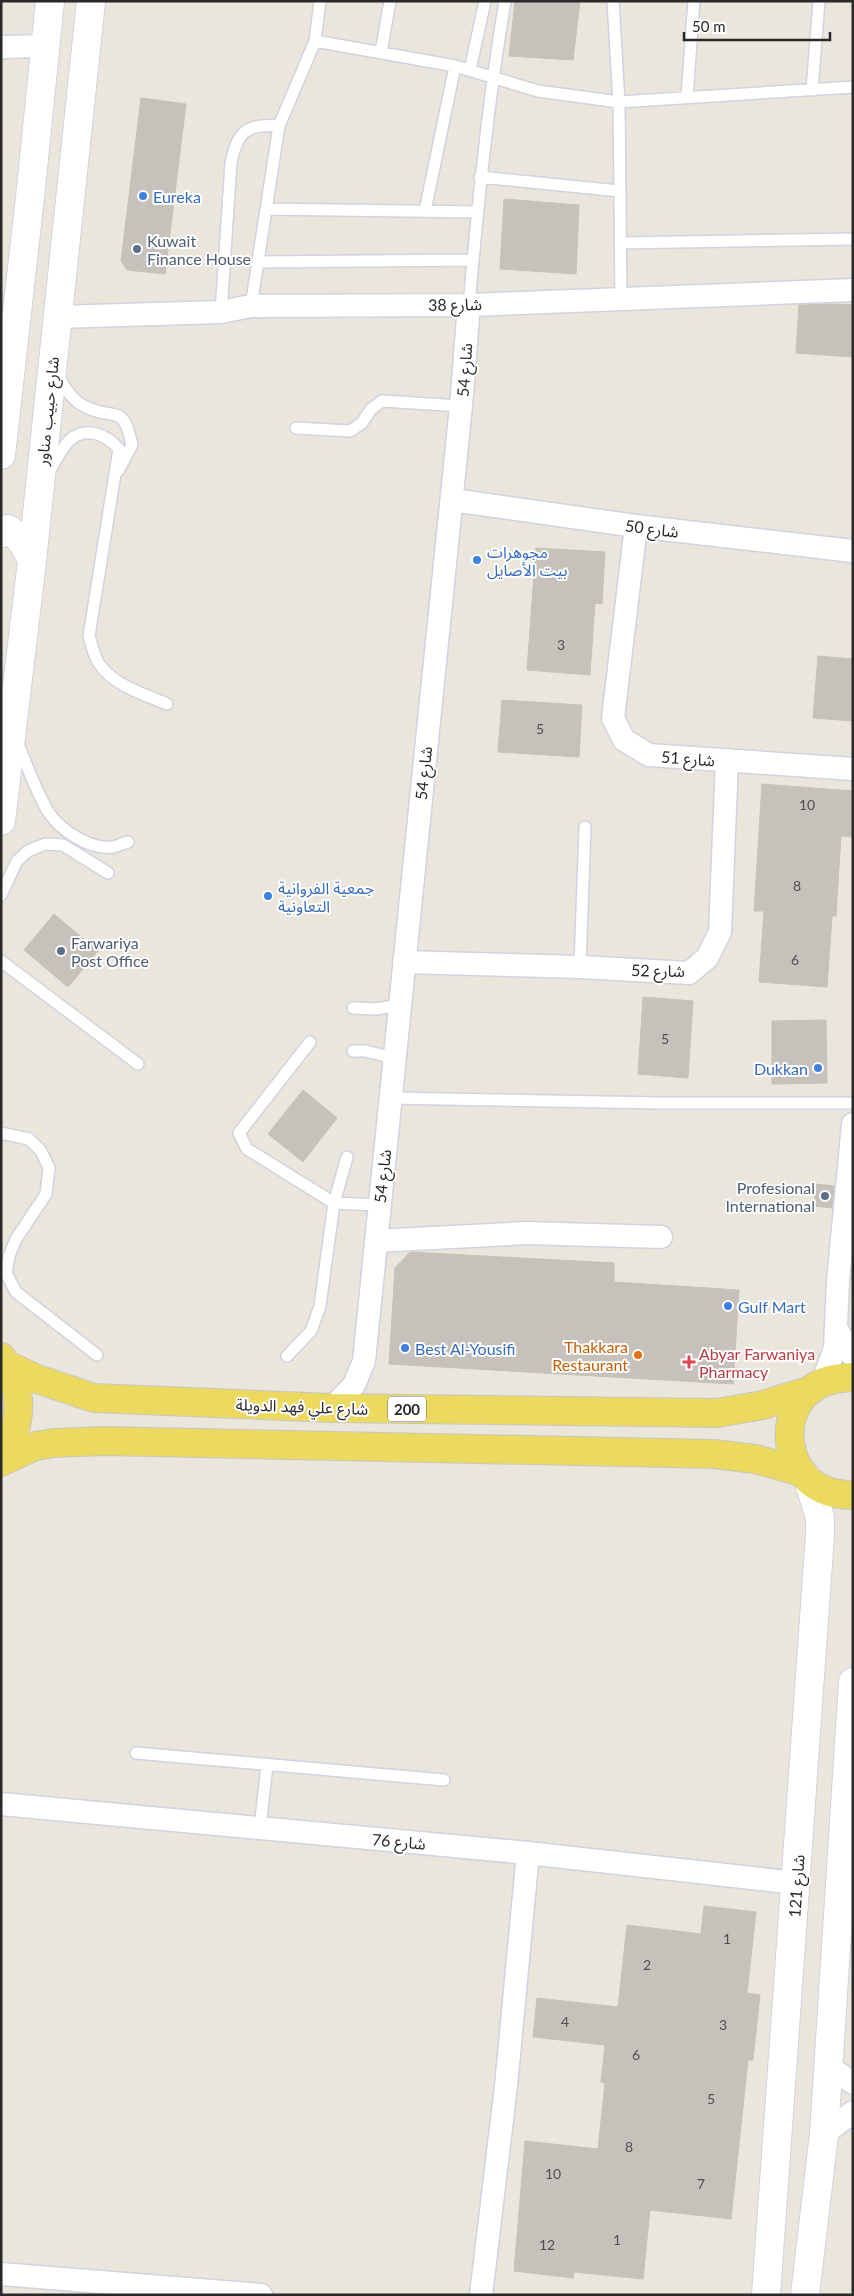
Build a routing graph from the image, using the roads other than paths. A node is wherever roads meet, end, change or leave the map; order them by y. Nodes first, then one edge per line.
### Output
1 (50, 1) edge
2 (91, 1) edge
3 (320, 1) edge
4 (390, 1) edge
5 (485, 1) edge
6 (505, 1) edge
7 (613, 1) edge
8 (694, 1) edge
9 (818, 1) edge
10 (315, 40) junction
11 (44, 46) junction
12 (1, 47) edge
13 (381, 52) junction
14 (455, 66) junction
15 (470, 70) junction
16 (492, 77) junction
17 (853, 87) edge
18 (812, 90) junction
19 (687, 97) junction
20 (619, 102) junction
21 (279, 126) junction
22 (480, 177) junction
23 (619, 191) junction
24 (266, 209) junction
25 (425, 211) junction
26 (477, 212) junction
27 (853, 239) edge
28 (620, 243) junction
29 (473, 260) junction
30 (258, 262) junction
31 (853, 290) edge
32 (621, 299) junction
33 (469, 305) junction
34 (252, 306) junction
35 (221, 312) junction
36 (58, 317) junction
37 (8, 329) edge
38 (51, 367) junction
39 (461, 406) junction
40 (296, 428) dead end
41 (1, 454) edge
42 (112, 484) junction
43 (39, 488) junction
44 (452, 500) junction
45 (636, 526) junction
46 (1, 533) edge
47 (853, 551) edge
48 (32, 561) junction
49 (166, 704) dead end
50 (12, 732) junction
51 (727, 760) junction
52 (853, 769) edge
53 (1, 821) edge
54 (585, 827) dead end
55 (128, 842) dead end
56 (108, 873) dead end
57 (1, 895) edge
58 (1, 961) edge
59 (404, 962) junction
60 (580, 967) junction
61 (400, 1005) junction
62 (354, 1008) dead end
63 (310, 1042) dead end
64 (353, 1051) dead end
65 (394, 1058) junction
66 (138, 1064) dead end
67 (390, 1098) junction
68 (853, 1103) edge
69 (853, 1124) edge
70 (1, 1133) edge
71 (347, 1157) dead end
72 (334, 1203) junction
73 (379, 1205) junction
74 (661, 1237) dead end
75 (376, 1241) junction
76 (836, 1328) junction
77 (97, 1355) dead end
78 (287, 1356) dead end
79 (853, 1356) edge
80 (4, 1361) edge
81 (853, 1377) edge
82 (814, 1388) junction
83 (332, 1408) junction
84 (1, 1461) edge
85 (805, 1476) junction
86 (853, 1495) edge
87 (853, 1689) edge
88 (136, 1753) dead end
89 (267, 1765) junction
90 (444, 1780) dead end
91 (1, 1804) edge
92 (260, 1828) junction
93 (528, 1853) junction
94 (796, 1883) junction
95 (828, 2066) junction
96 (853, 2083) edge
97 (853, 2112) edge
98 (824, 2134) junction
99 (1, 2274) edge
100 (261, 2295) edge
101 (481, 2295) edge
102 (766, 2295) edge
103 (805, 2295) edge

1 - 11 street
2 - 36 street, شارع حبيب مناور
3 - 10 lane
4 - 13 lane
5 - 15 lane
6 - 16 lane
7 - 20 lane
8 - 19 lane
9 - 18 lane
10 - 13 lane
10 - 21 lane
11 - 12 street
11 - 37 street
13 - 14 lane
14 - 15 lane
14 - 25 lane
15 - 16 lane
16 - 20 lane
16 - 22 lane
17 - 18 lane
18 - 19 lane
19 - 20 lane
20 - 23 lane
21 - 24 lane
21 - 35 lane
22 - 23 lane
22 - 26 lane
23 - 28 lane
24 - 25 lane
24 - 30 lane
25 - 26 lane
26 - 29 lane
27 - 28 lane
28 - 32 lane
29 - 30 lane
29 - 33 lane
30 - 34 lane
31 - 32 street, شارع 38
32 - 33 street, شارع 38
33 - 34 street, شارع 38
33 - 39 street, شارع 54
34 - 35 street, شارع 38
35 - 36 street, شارع 38
36 - 38 street, شارع حبيب مناور
37 - 41 street
38 - 42 lane
38 - 43 street, شارع حبيب مناور
39 - 40 lane
39 - 44 street, شارع 54
42 - 43 lane
42 - 49 lane
43 - 48 street, شارع حبيب مناور
44 - 45 street, شارع 50
44 - 59 street, شارع 54
45 - 47 street, شارع 50
45 - 51 street, شارع 51
46 - 48 street
48 - 50 street, شارع حبيب مناور
50 - 53 street, شارع حبيب مناور
50 - 55 lane
51 - 52 street, شارع 51
51 - 60 street, شارع 52
54 - 60 lane
56 - 57 lane
58 - 66 lane
59 - 60 street, شارع 52
59 - 61 street, شارع 54
61 - 62 lane
61 - 65 street, شارع 54
63 - 72 lane
64 - 65 lane
65 - 67 street, شارع 54
67 - 68 lane
67 - 73 street, شارع 54
69 - 76 street
70 - 77 lane
71 - 72 lane
72 - 73 lane
72 - 78 lane
73 - 75 street, شارع 54
74 - 75 street
75 - 83 street, شارع 54
76 - 79 street
76 - 82 street
80 - 83 main road, شارع علي فهد الدويلة / 200
80 - 84 main road, 200
81 - 82 main road, 200
82 - 83 main road, شارع علي فهد الدويلة / 200
82 - 85 main road
84 - 85 main road, 200
85 - 86 main road, 200
85 - 94 street, شارع 121
87 - 95 street
88 - 89 lane
89 - 90 lane
89 - 92 lane
91 - 92 street, شارع 76
92 - 93 street, شارع 76
93 - 94 street, شارع 76
93 - 101 street
94 - 102 street, شارع 121
95 - 96 street
95 - 98 street
97 - 98 street
98 - 103 street
99 - 100 street

